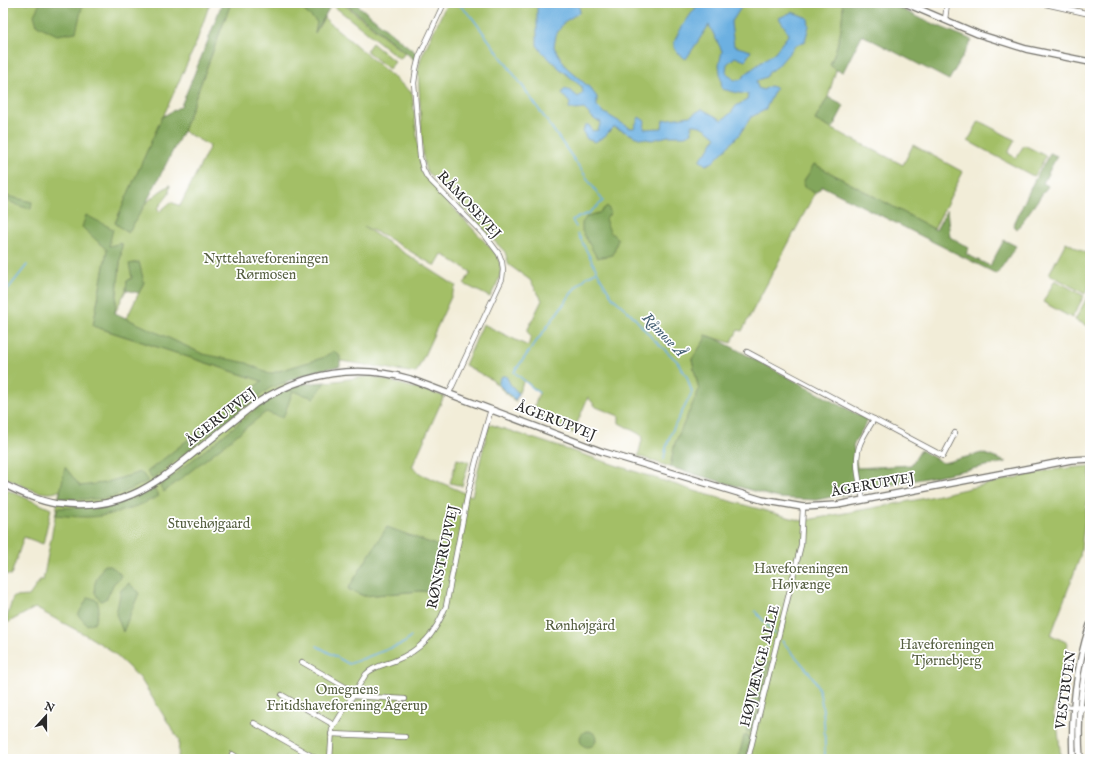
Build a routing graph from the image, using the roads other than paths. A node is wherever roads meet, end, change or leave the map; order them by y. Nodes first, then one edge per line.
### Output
1 (444, 3) edge
2 (905, 3) edge
3 (947, 3) edge
4 (1041, 3) edge
5 (1090, 14) edge
6 (945, 20) junction
7 (1090, 62) edge
8 (747, 352) dead end
9 (449, 393) junction
10 (491, 409) junction
11 (874, 419) junction
12 (955, 433) dead end
13 (1090, 458) edge
14 (3, 484) edge
15 (863, 500) junction
16 (803, 507) junction
17 (1090, 625) edge
18 (1090, 649) edge
19 (302, 662) dead end
20 (353, 694) junction
21 (282, 695) dead end
22 (405, 699) dead end
23 (1060, 706) dead end
24 (1076, 707) junction
25 (1090, 709) edge
26 (254, 723) dead end
27 (334, 725) junction
28 (331, 734) junction
29 (405, 737) dead end
30 (232, 754) dead end
31 (240, 759) edge
32 (317, 759) edge
33 (330, 759) edge
34 (748, 759) edge
35 (1073, 759) edge
36 (1080, 759) edge

1 - 9 street, RÅMOSEVEJ
2 - 6 street
3 - 6 street
4 - 5 street
6 - 7 street
8 - 11 street
9 - 10 street, ÅGERUPVEJ
9 - 14 street, ÅGERUPVEJ
10 - 16 street, ÅGERUPVEJ
10 - 20 street, RØNSTRUPVEJ
11 - 12 street
11 - 15 street
13 - 15 street, ÅGERUPVEJ
15 - 16 street, ÅGERUPVEJ
16 - 34 street, HØJVÆNGE ALLE
17 - 24 street, VESTBUEN
18 - 24 street, VESTBUEN
19 - 20 street
20 - 22 street
20 - 27 street, RØNSTRUPVEJ
21 - 27 street
23 - 24 street
24 - 25 street
24 - 35 street, VESTBUEN
24 - 36 street, VESTBUEN
26 - 32 street
27 - 28 street, RØNSTRUPVEJ
28 - 29 street
28 - 33 street, RØNSTRUPVEJ
30 - 31 street

